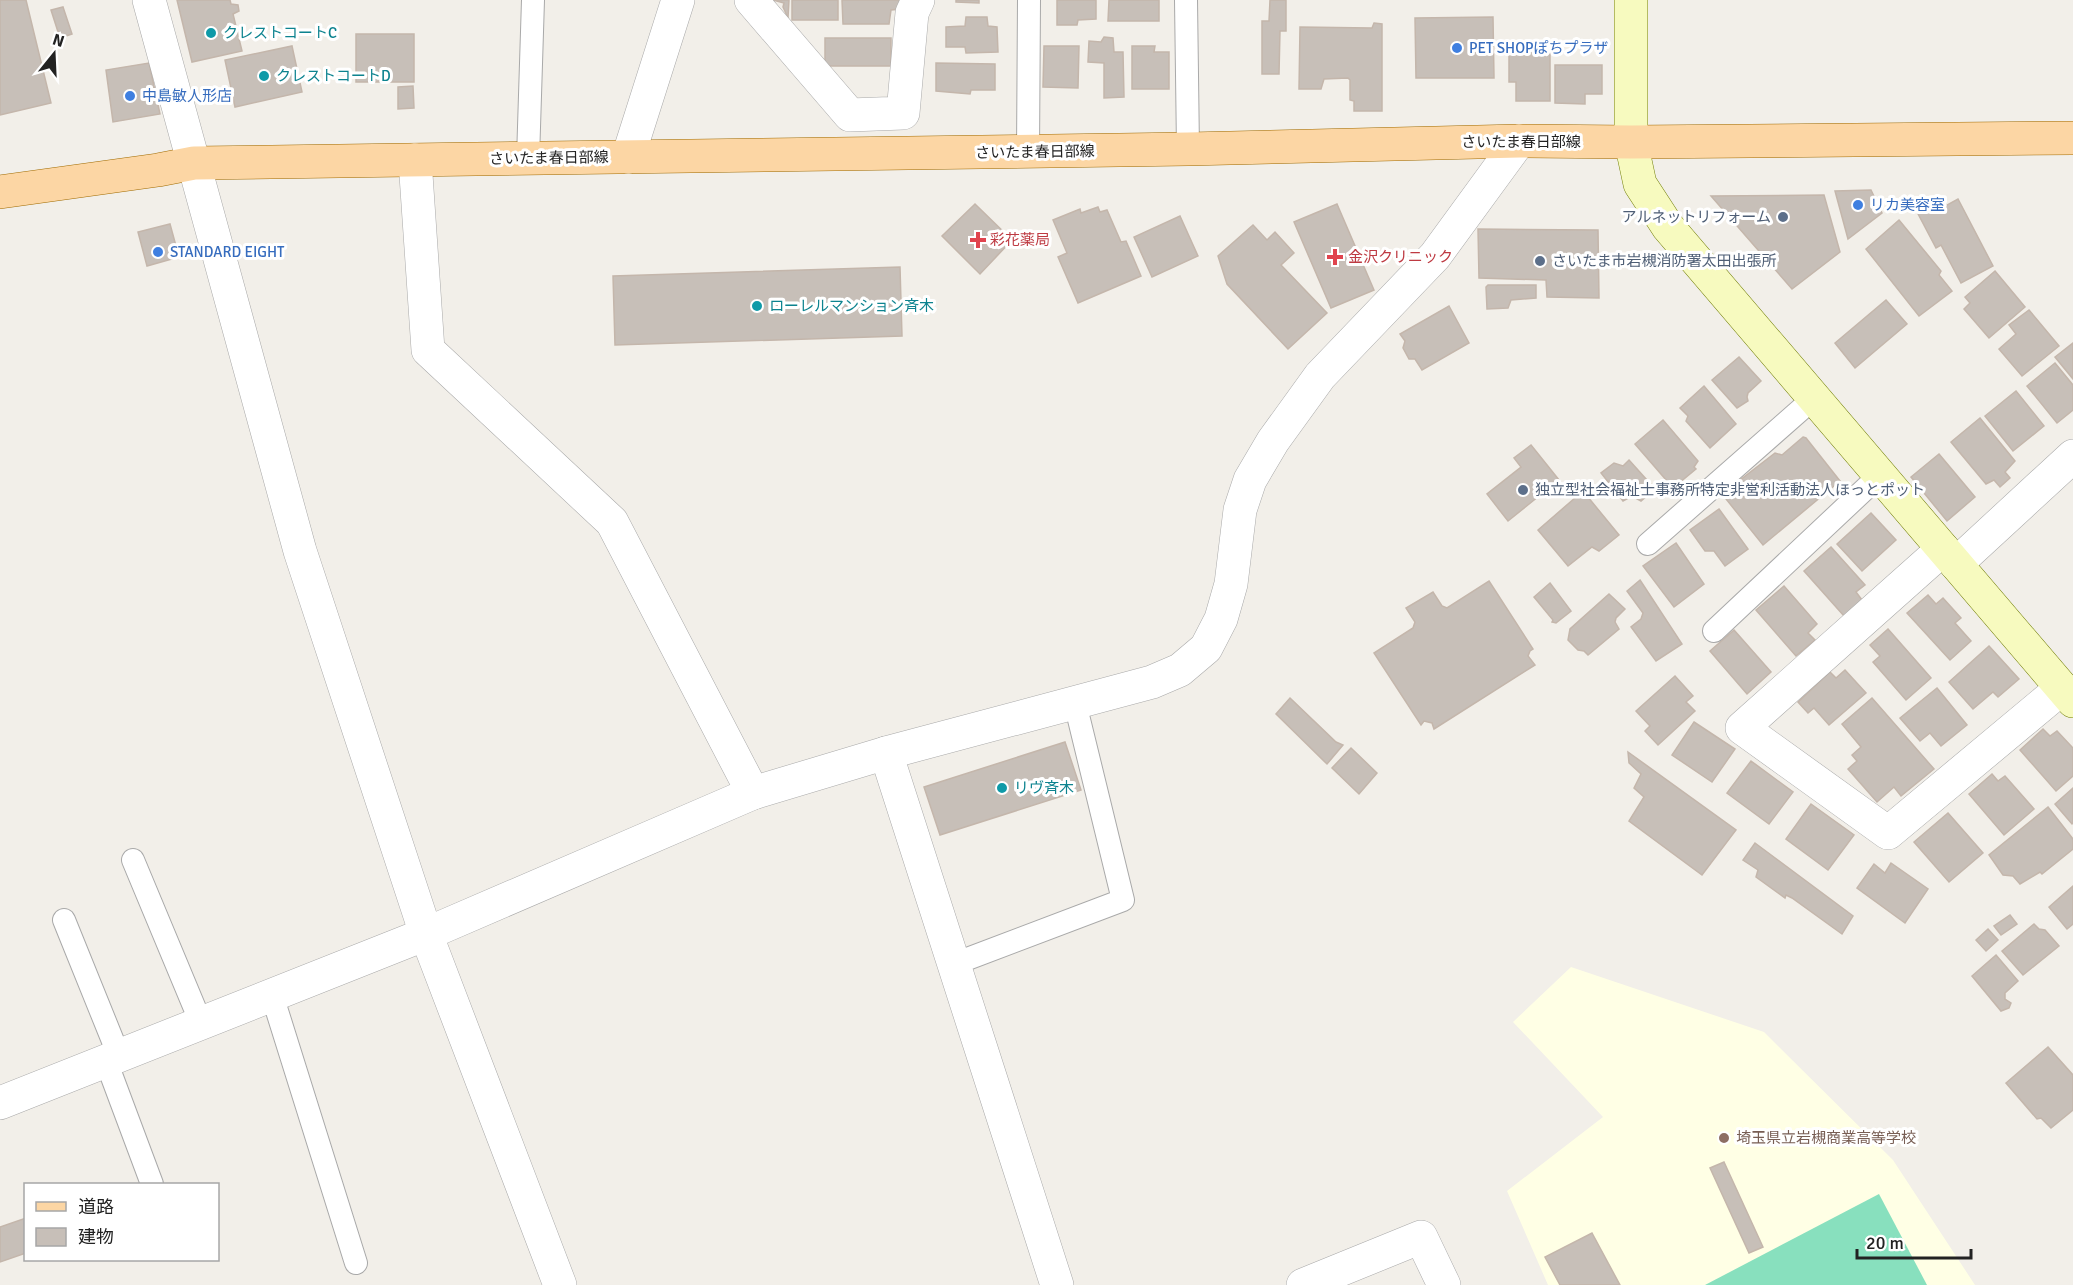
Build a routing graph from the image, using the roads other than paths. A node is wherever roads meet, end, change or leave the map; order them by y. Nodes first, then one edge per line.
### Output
1 (149, 0) edge
2 (532, 0) edge
3 (678, 0) edge
4 (751, 0) edge
5 (918, 0) edge
6 (1029, 0) edge
7 (1186, 0) edge
8 (1631, 0) edge
9 (2073, 138) edge
10 (1519, 141) junction
11 (1631, 142) junction
12 (1188, 150) junction
13 (1028, 152) junction
14 (628, 157) junction
15 (528, 159) junction
16 (415, 160) junction
17 (194, 163) junction
18 (0, 192) edge
19 (1814, 398) junction
20 (2073, 456) edge
21 (1880, 475) junction
22 (1648, 544) dead end
23 (1950, 556) junction
24 (1714, 631) dead end
25 (2067, 694) edge
26 (1075, 703) junction
27 (886, 753) junction
28 (753, 793) junction
29 (133, 860) dead end
30 (64, 920) dead end
31 (426, 934) junction
32 (954, 964) junction
33 (272, 995) junction
34 (201, 1023) junction
35 (112, 1058) junction
36 (0, 1103) edge
37 (151, 1183) edge
38 (356, 1263) dead end
39 (560, 1285) edge
40 (1057, 1285) edge
41 (1303, 1285) edge
42 (1444, 1285) edge

1 - 17 street
2 - 15 lane
3 - 14 street
4 - 5 street
6 - 13 lane
7 - 12 lane
8 - 11 street
9 - 11 main road, さいたま春日部線
10 - 11 main road, さいたま春日部線
10 - 12 main road, さいたま春日部線
10 - 26 street
11 - 19 street
12 - 13 main road, さいたま春日部線
13 - 14 main road, さいたま春日部線
14 - 15 main road, さいたま春日部線
15 - 16 main road, さいたま春日部線
16 - 17 main road, さいたま春日部線
16 - 28 street
17 - 18 main road, さいたま春日部線
17 - 31 street
19 - 21 street
19 - 22 lane
20 - 23 street
21 - 23 street
21 - 24 lane
23 - 25 street
23 - 25 street
26 - 27 street
26 - 32 lane
27 - 28 street
27 - 32 street
28 - 31 street
29 - 34 lane
30 - 35 lane
31 - 33 street
31 - 39 street
32 - 40 street
33 - 34 street
33 - 38 lane
34 - 35 street
35 - 36 street
35 - 37 lane
41 - 42 street

